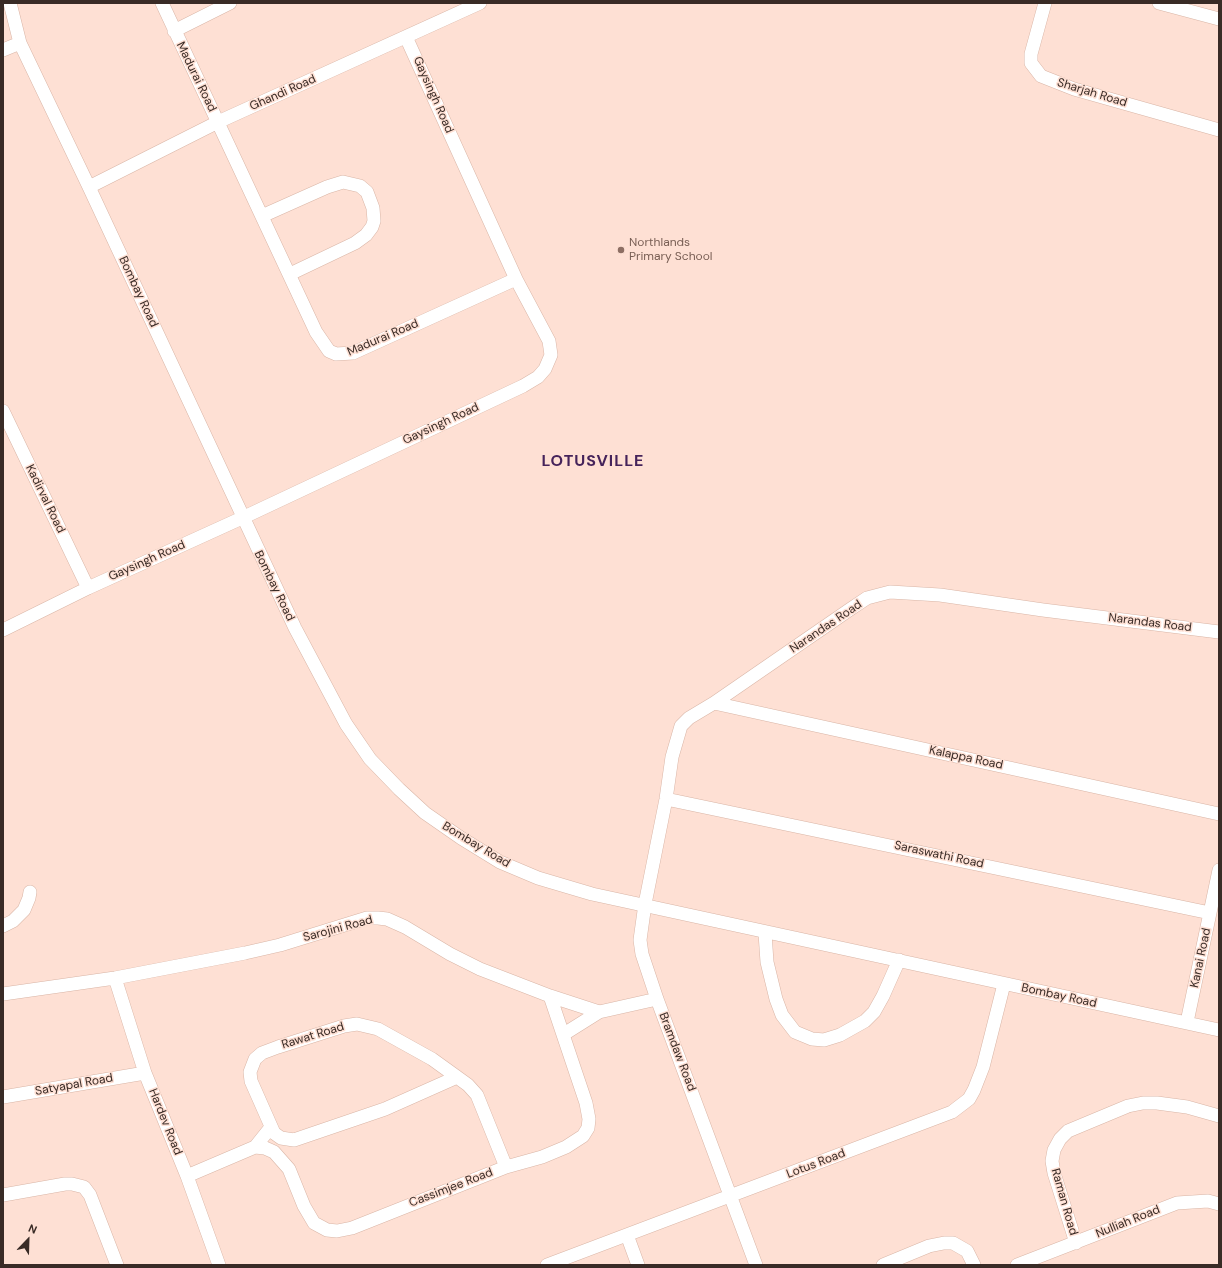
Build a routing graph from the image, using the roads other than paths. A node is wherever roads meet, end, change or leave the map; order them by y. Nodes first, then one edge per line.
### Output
1 (10, 3) edge
2 (162, 3) edge
3 (230, 3) edge
4 (480, 3) edge
5 (1045, 3) edge
6 (1160, 3) edge
7 (1219, 19) edge
8 (174, 31) junction
9 (406, 37) junction
10 (20, 43) junction
11 (3, 50) edge
12 (218, 122) junction
13 (1219, 130) edge
14 (89, 187) junction
15 (262, 216) junction
16 (290, 274) junction
17 (516, 279) junction
18 (3, 411) edge
19 (242, 518) junction
20 (88, 588) junction
21 (3, 630) edge
22 (1219, 632) edge
23 (714, 703) junction
24 (666, 799) junction
25 (1219, 814) edge
26 (1219, 870) edge
27 (30, 892) dead end
28 (645, 904) junction
29 (1210, 913) junction
30 (3, 926) edge
31 (765, 932) junction
32 (899, 960) junction
33 (115, 978) junction
34 (1004, 984) junction
35 (3, 994) edge
36 (550, 996) junction
37 (657, 999) junction
38 (599, 1012) junction
39 (1187, 1022) junction
40 (1219, 1030) edge
41 (564, 1034) junction
42 (145, 1073) junction
43 (457, 1077) junction
44 (3, 1097) edge
45 (1219, 1116) edge
46 (271, 1127) junction
47 (255, 1147) junction
48 (506, 1167) junction
49 (187, 1176) junction
50 (3, 1195) edge
51 (731, 1195) junction
52 (1219, 1204) edge
53 (627, 1235) junction
54 (1076, 1243) junction
55 (117, 1265) edge
56 (219, 1265) edge
57 (547, 1265) edge
58 (638, 1265) edge
59 (756, 1265) edge
60 (883, 1265) edge
61 (974, 1265) edge
62 (1017, 1265) edge

1 - 10 street, Bombay Road
2 - 8 street, Madurai Road
3 - 8 street
4 - 9 street, Ghandi Road
5 - 13 street, Sharjah Road
6 - 7 street
8 - 12 street, Madurai Road
9 - 12 street, Ghandi Road
9 - 17 street, Gaysingh Road
10 - 11 street
10 - 14 street, Bombay Road
12 - 14 street, Ghandi Road
12 - 15 street, Madurai Road
14 - 19 street, Bombay Road
15 - 16 street, Madurai Road
15 - 16 street
16 - 17 street, Madurai Road
17 - 19 street, Gaysingh Road
18 - 20 street, Kadirval Road
19 - 20 street, Gaysingh Road
19 - 28 street, Bombay Road
20 - 21 street, Gaysingh Road
22 - 23 street, Narandas Road
23 - 24 street, Narandas Road
23 - 25 street, Kalappa Road
24 - 28 street, Narandas Road
24 - 29 street, Saraswathi Road
26 - 29 street, Kanai Road
27 - 30 street
28 - 31 street, Bombay Road
28 - 37 street, Bramdaw Road
29 - 39 street, Kanai Road
31 - 32 street, Bombay Road
31 - 32 street
32 - 34 street, Bombay Road
33 - 35 street, Sarojini Road
33 - 36 street, Sarojini Road
33 - 42 street, Hardev Road
34 - 39 street, Bombay Road
34 - 51 street, Lotus Road
36 - 38 street, Sarojini Road
36 - 41 street, Cassimjee Road
37 - 38 street
37 - 51 street, Bramdaw Road
38 - 41 street
39 - 40 street, Bombay Road
41 - 48 street, Cassimjee Road
42 - 44 street, Satyapal Road
42 - 49 street, Hardev Road
43 - 46 street, Rawat Road
43 - 46 street, Rawat Road
43 - 48 street, Rawat Road
45 - 54 street, Raman Road
46 - 47 street
47 - 48 street, Cassimjee Road
47 - 49 street
49 - 56 street, Hardev Road
50 - 55 street
51 - 53 street, Lotus Road
51 - 59 street, Bramdaw Road
52 - 54 street, Nulliah Road
53 - 57 street, Lotus Road
53 - 58 street
54 - 62 street, Nulliah Road
60 - 61 street

